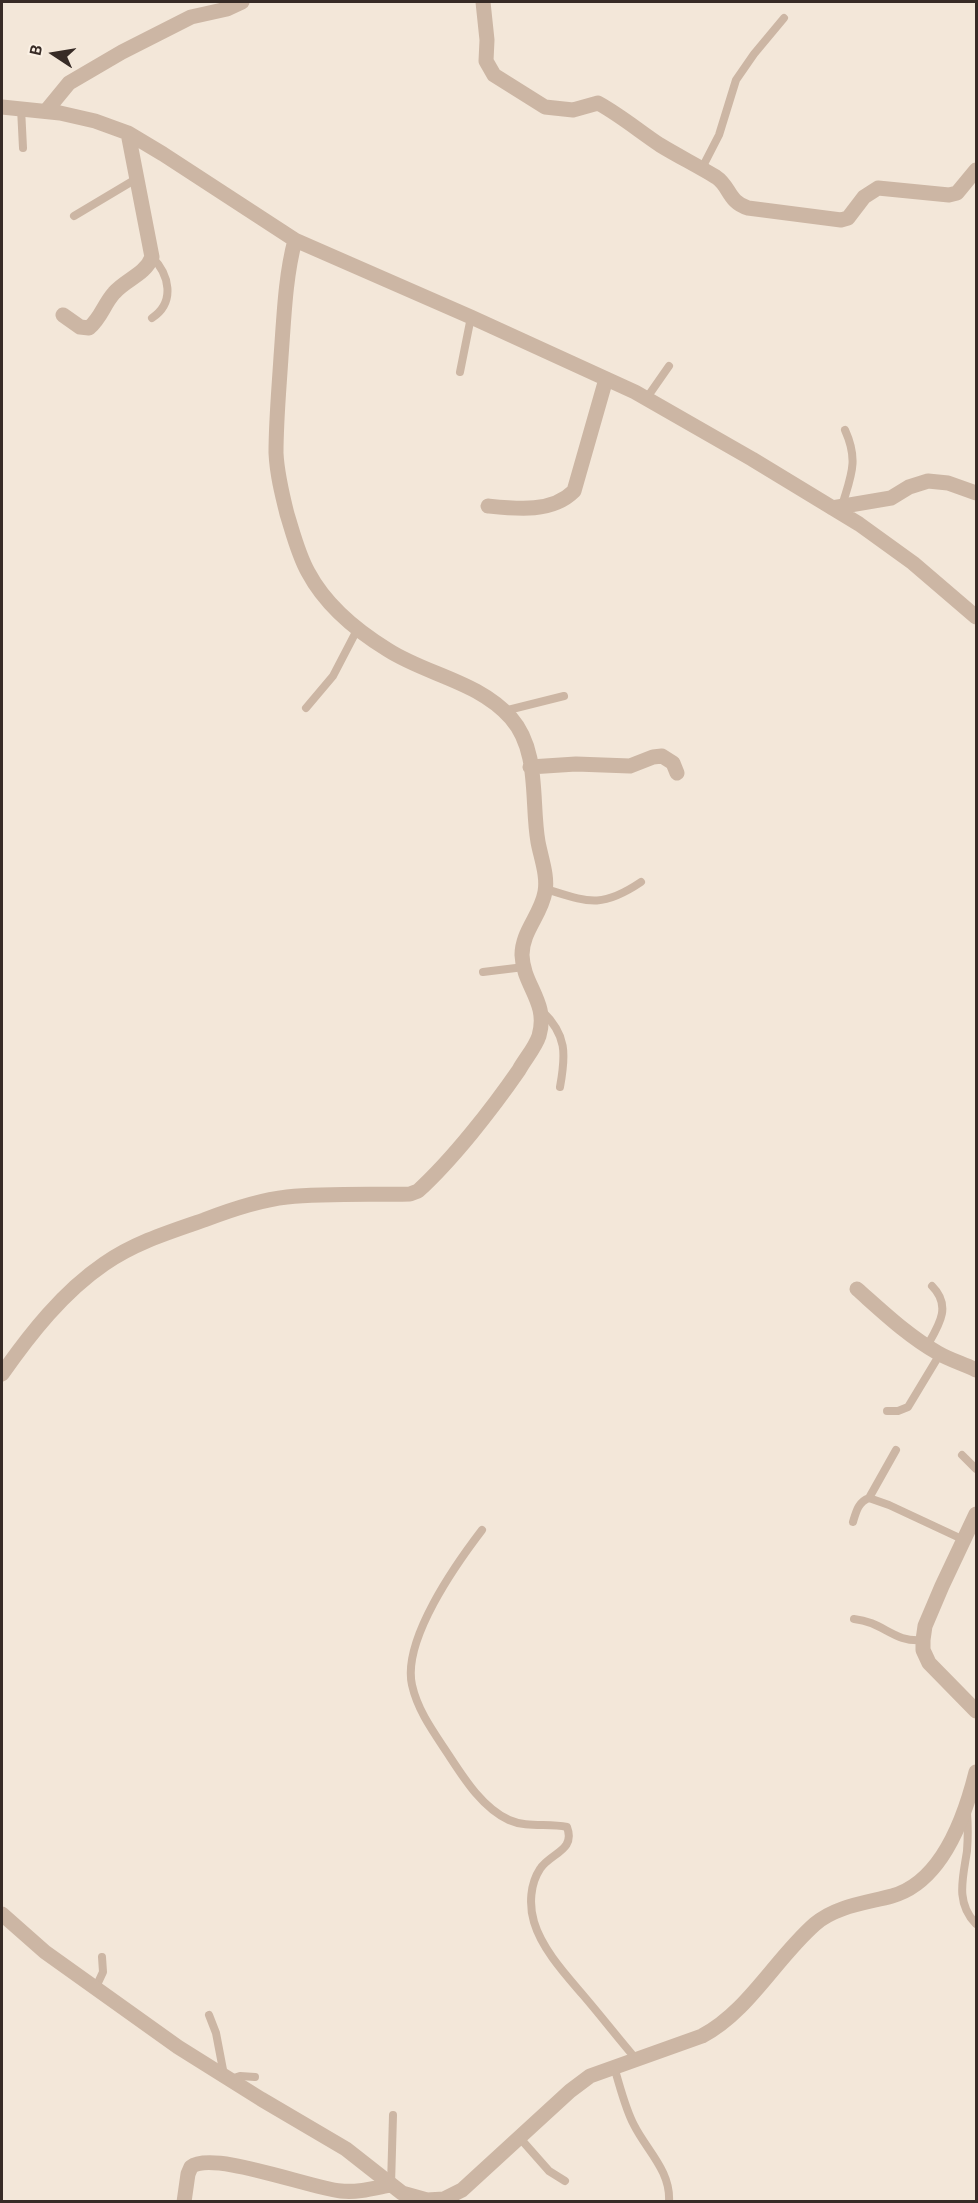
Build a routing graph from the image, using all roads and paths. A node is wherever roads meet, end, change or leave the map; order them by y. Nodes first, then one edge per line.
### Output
1 (242, 2) edge
2 (483, 2) edge
3 (784, 18) dead end
4 (2, 107) edge
5 (21, 108) junction
6 (46, 111) junction
7 (128, 134) junction
8 (23, 147) dead end
9 (702, 170) junction
10 (976, 170) edge
11 (136, 179) junction
12 (74, 216) dead end
13 (295, 240) junction
14 (152, 257) junction
15 (63, 315) dead end
16 (471, 317) junction
17 (152, 318) dead end
18 (669, 366) dead end
19 (460, 372) dead end
20 (606, 379) junction
21 (646, 399) junction
22 (845, 430) dead end
23 (976, 493) edge
24 (488, 506) dead end
25 (837, 507) junction
26 (976, 617) edge
27 (358, 628) junction
28 (564, 696) dead end
29 (306, 708) dead end
30 (504, 711) junction
31 (530, 767) junction
32 (677, 773) dead end
33 (640, 882) dead end
34 (546, 889) junction
35 (524, 967) junction
36 (483, 972) dead end
37 (542, 1011) junction
38 (560, 1087) dead end
39 (932, 1286) dead end
40 (857, 1289) dead end
41 (927, 1346) junction
42 (940, 1354) junction
43 (976, 1370) edge
44 (2, 1374) edge
45 (887, 1411) dead end
46 (896, 1450) dead end
47 (962, 1455) dead end
48 (976, 1469) edge
49 (869, 1498) junction
50 (976, 1514) edge
51 (853, 1522) dead end
52 (482, 1530) dead end
53 (964, 1540) junction
54 (854, 1619) dead end
55 (923, 1640) junction
56 (976, 1712) edge
57 (976, 1772) edge
58 (967, 1809) junction
59 (2, 1914) edge
60 (976, 1924) edge
61 (102, 1957) dead end
62 (96, 1987) junction
63 (209, 2015) dead end
64 (636, 2059) junction
65 (614, 2067) junction
66 (228, 2077) junction
67 (255, 2077) dead end
68 (393, 2115) dead end
69 (519, 2137) junction
70 (565, 2181) dead end
71 (399, 2193) edge
72 (350, 2196) edge
73 (184, 2202) edge
74 (669, 2202) edge

1 - 6 street
2 - 9 street
3 - 9 lane
4 - 5 street
5 - 6 street
5 - 8 lane
6 - 7 street
7 - 11 street
7 - 13 street
9 - 10 street
11 - 12 lane
11 - 14 street
13 - 16 street
13 - 27 street
14 - 15 street
14 - 17 lane
16 - 19 lane
16 - 20 street
18 - 21 lane
20 - 21 street
20 - 24 street
21 - 25 street
22 - 25 lane
23 - 25 street
25 - 26 street
27 - 29 lane
27 - 30 street
28 - 30 lane
30 - 31 street
31 - 32 street
31 - 34 street
33 - 34 lane
34 - 35 street
35 - 36 lane
35 - 37 street
37 - 38 lane
37 - 44 street
39 - 41 lane
40 - 41 street
41 - 42 street
42 - 43 street
42 - 45 lane
46 - 49 lane
47 - 48 lane
49 - 51 lane
49 - 53 lane
50 - 53 street
52 - 64 lane
53 - 55 street
54 - 55 lane
55 - 56 street
57 - 58 street
58 - 60 lane
58 - 64 street
59 - 62 street
61 - 62 lane
62 - 66 street
63 - 66 lane
64 - 65 street
65 - 69 street
65 - 74 lane
66 - 67 lane
66 - 71 street
68 - 71 lane
69 - 70 lane
69 - 71 street
71 - 72 street
72 - 73 street

